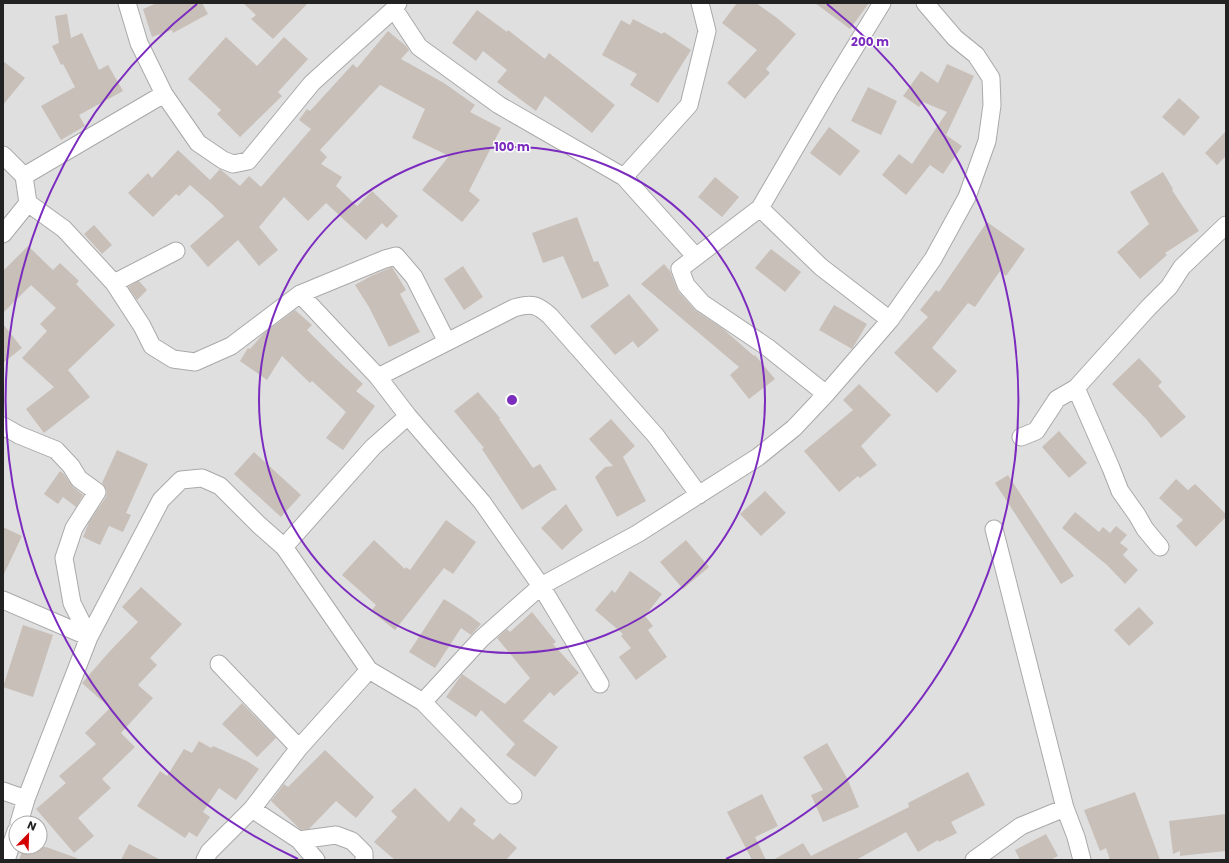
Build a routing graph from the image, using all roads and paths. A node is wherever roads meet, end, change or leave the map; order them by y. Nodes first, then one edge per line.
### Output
1 (127, 3) edge
2 (700, 3) edge
3 (882, 3) edge
4 (925, 3) edge
5 (396, 6) edge
6 (164, 94) junction
7 (3, 155) edge
8 (24, 176) junction
9 (624, 177) junction
10 (28, 203) junction
11 (760, 208) junction
12 (1226, 225) edge
13 (3, 234) edge
14 (176, 251) dead end
15 (696, 257) junction
16 (114, 283) junction
17 (300, 294) junction
18 (890, 320) junction
19 (447, 342) junction
20 (378, 377) junction
21 (1076, 388) junction
22 (826, 394) junction
23 (408, 416) junction
24 (3, 426) edge
25 (1021, 437) dead end
26 (698, 495) junction
27 (994, 529) dead end
28 (284, 547) junction
29 (1160, 547) dead end
30 (541, 586) junction
31 (3, 600) edge
32 (89, 636) junction
33 (219, 664) dead end
34 (369, 670) junction
35 (600, 684) dead end
36 (423, 702) junction
37 (299, 748) junction
38 (3, 791) edge
39 (513, 795) dead end
40 (26, 799) junction
41 (1065, 808) junction
42 (252, 809) junction
43 (21, 815) edge
44 (299, 840) junction
45 (205, 860) edge
46 (316, 860) edge
47 (364, 860) edge
48 (974, 860) edge
49 (1082, 860) edge

1 - 6 street
2 - 9 street
3 - 11 street
4 - 18 street
5 - 6 street
5 - 9 street
6 - 8 street
7 - 8 street
8 - 10 street
9 - 15 street
10 - 13 street
10 - 16 street
11 - 15 street
11 - 18 street
12 - 21 street
14 - 16 street
15 - 22 street
16 - 17 street
17 - 19 street
17 - 20 street
18 - 22 street
19 - 20 street
19 - 26 street
20 - 23 street
21 - 25 street
21 - 29 street
22 - 26 street
23 - 28 street
23 - 30 street
24 - 32 street
26 - 30 street
27 - 41 street
28 - 32 street
28 - 34 street
30 - 35 street
30 - 36 street
31 - 32 street
32 - 40 street
33 - 37 street
34 - 36 street
34 - 37 street
36 - 39 street
37 - 42 street
38 - 40 street
40 - 43 street
41 - 48 street
41 - 49 street
42 - 44 street
42 - 45 street
44 - 46 street
44 - 47 street

